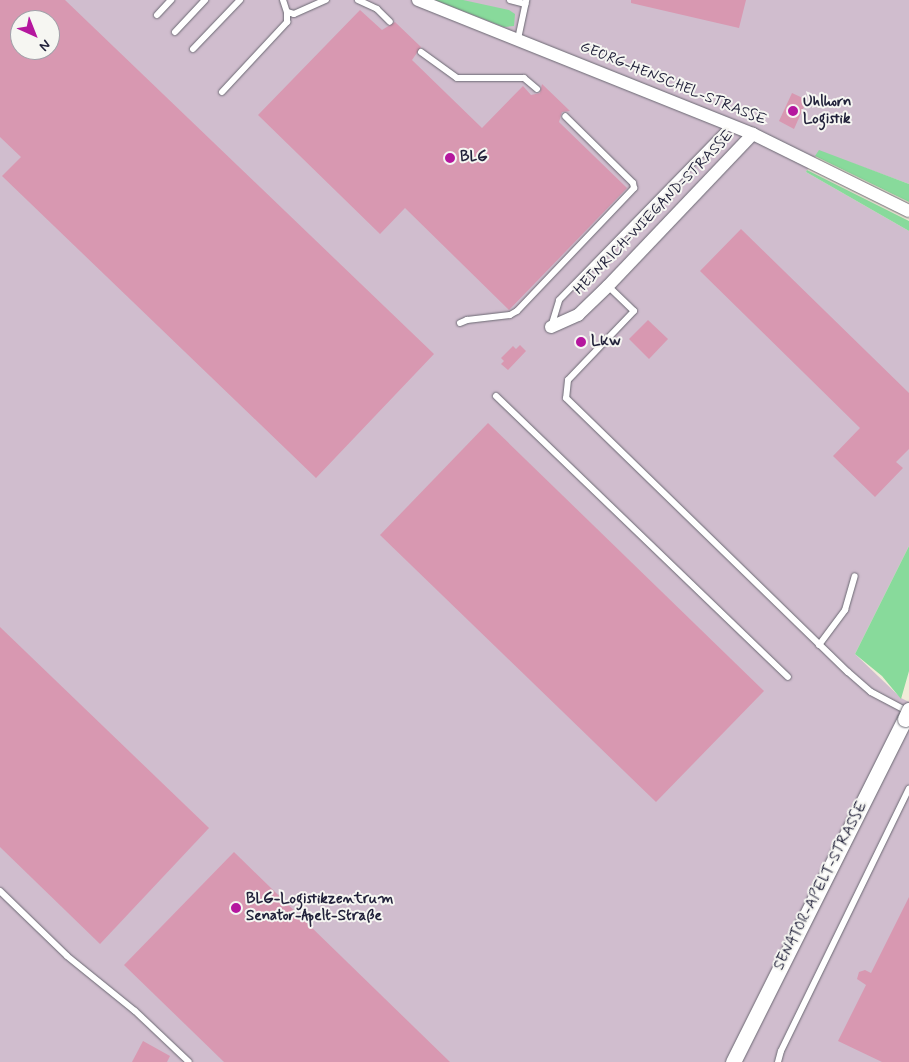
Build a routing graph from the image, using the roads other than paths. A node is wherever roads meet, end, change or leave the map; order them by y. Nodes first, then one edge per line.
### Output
1 (171, 0) edge
2 (205, 0) edge
3 (240, 0) edge
4 (283, 0) edge
5 (326, 0) edge
6 (358, 0) edge
7 (418, 0) edge
8 (510, 0) edge
9 (526, 2) edge
10 (287, 12) junction
11 (157, 15) dead end
12 (390, 22) dead end
13 (175, 32) dead end
14 (518, 39) junction
15 (193, 49) dead end
16 (421, 52) dead end
17 (537, 89) dead end
18 (222, 92) dead end
19 (565, 116) dead end
20 (730, 125) junction
21 (753, 134) junction
22 (909, 211) edge
23 (608, 286) junction
24 (460, 323) dead end
25 (551, 327) joint
26 (496, 396) dead end
27 (854, 576) dead end
28 (819, 645) junction
29 (788, 677) dead end
30 (908, 714) edge
31 (909, 789) edge
32 (0, 891) edge
33 (189, 1062) edge
34 (733, 1062) edge
35 (778, 1062) edge

1 - 11 lane
2 - 13 lane
3 - 15 lane
4 - 10 lane
5 - 10 lane
6 - 12 lane
7 - 14 street, GEORG-HENSCHEL-STRASSE
8 - 9 lane
9 - 14 lane
10 - 18 lane
14 - 20 street, GEORG-HENSCHEL-STRASSE
16 - 17 lane
19 - 24 lane
20 - 21 street, GEORG-HENSCHEL-STRASSE
20 - 25 lane
21 - 22 street, GEORG-HENSCHEL-STRASSE
21 - 23 street, HEINRICH-WIEGAND-STRASSE
23 - 25 street, HEINRICH-WIEGAND-STRASSE
23 - 28 lane
26 - 29 lane
27 - 28 lane
28 - 30 lane
30 - 34 street, SENATOR-APELT-STRASSE
31 - 35 lane
32 - 33 lane

